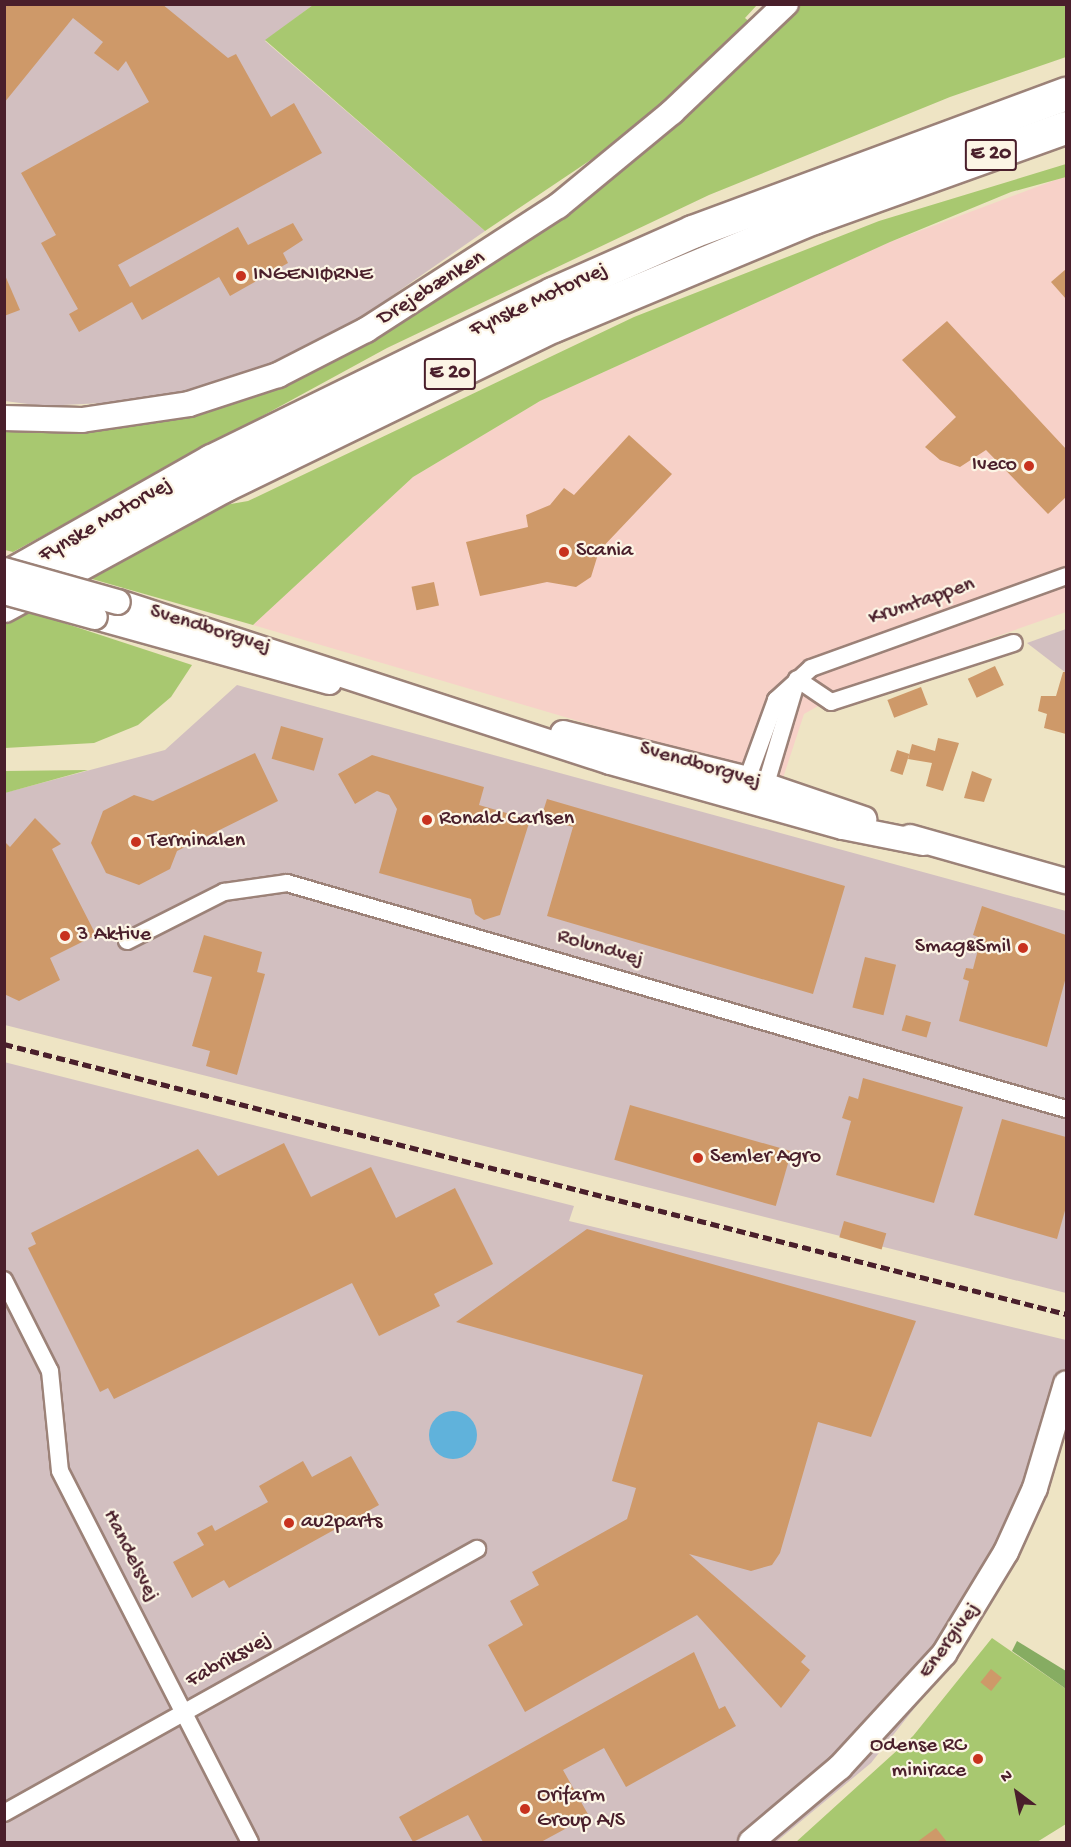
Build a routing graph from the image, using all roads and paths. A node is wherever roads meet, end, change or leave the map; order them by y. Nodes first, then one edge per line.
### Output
1 (786, 4) edge
2 (1066, 77) edge
3 (1066, 94) edge
4 (1066, 128) edge
5 (1066, 151) edge
6 (915, 181) junction
7 (693, 232) junction
8 (4, 404) edge
9 (117, 415) junction
10 (4, 418) edge
11 (4, 570) edge
12 (1066, 576) edge
13 (4, 579) edge
14 (4, 592) edge
15 (4, 606) edge
16 (1014, 643) dead end
17 (797, 679) junction
18 (414, 698) junction
19 (753, 791) junction
20 (1005, 867) junction
21 (1066, 881) edge
22 (1066, 893) edge
23 (128, 941) dead end
24 (1066, 1109) edge
25 (4, 1280) edge
26 (1066, 1384) edge
27 (477, 1549) dead end
28 (184, 1712) junction
29 (4, 1814) edge
30 (250, 1842) edge
31 (751, 1842) edge

1 - 9 main road, Drejebænken
2 - 7 highway
3 - 7 highway, Fynske Motorvej / E 20
4 - 6 highway, Fynske Motorvej / E 20
5 - 6 highway
6 - 15 highway, Fynske Motorvej / E 20
7 - 13 highway, Fynske Motorvej / E 20
8 - 9 main road
9 - 10 main road, Drejebænken
11 - 18 main road, Svendborgvej, bridge
12 - 17 street, Krumtappen
14 - 18 main road, Svendborgvej, bridge
16 - 17 street
17 - 19 street
18 - 19 main road, Svendborgvej
19 - 20 main road, Svendborgvej
20 - 21 main road, Svendborgvej
20 - 22 main road, Svendborgvej
23 - 24 street, Rolundvej
25 - 28 street, Handelsvej
26 - 31 main road, Energivej
27 - 28 street, Fabriksvej
28 - 29 street, Fabriksvej
28 - 30 street, Handelsvej

